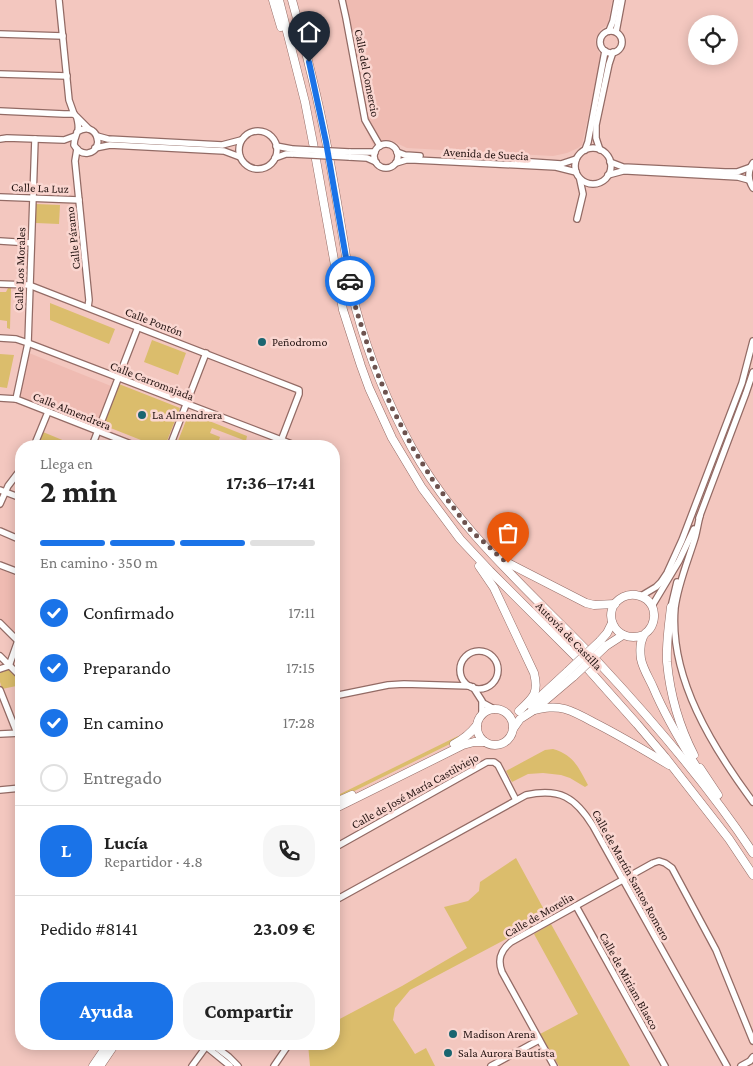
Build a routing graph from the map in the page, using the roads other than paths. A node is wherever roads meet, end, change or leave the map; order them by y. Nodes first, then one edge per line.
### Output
1 (59, 0) edge
2 (273, 0) edge
3 (279, 0) edge
4 (292, 0) edge
5 (296, 0) edge
6 (342, 0) edge
7 (617, 0) edge
8 (622, 0) edge
9 (609, 31) junction
10 (616, 32) junction
11 (0, 34) edge
12 (63, 36) junction
13 (605, 51) junction
14 (613, 52) junction
15 (309, 62) junction
16 (0, 74) edge
17 (67, 76) junction
18 (0, 111) edge
19 (76, 116) junction
20 (89, 129) junction
21 (76, 134) junction
22 (97, 136) junction
23 (2, 137) edge
24 (35, 139) junction
25 (64, 140) junction
26 (241, 140) junction
27 (313, 143) junction
28 (276, 146) junction
29 (380, 146) junction
30 (76, 147) junction
31 (95, 148) junction
32 (585, 150) junction
33 (600, 150) junction
34 (292, 152) junction
35 (375, 152) junction
36 (397, 152) junction
37 (85, 153) junction
38 (349, 155) junction
39 (240, 157) junction
40 (275, 158) junction
41 (576, 159) junction
42 (376, 162) junction
43 (610, 162) junction
44 (396, 163) junction
45 (752, 165) edge
46 (76, 166) junction
47 (576, 172) junction
48 (608, 175) junction
49 (580, 179) junction
50 (749, 180) junction
51 (592, 184) junction
52 (753, 188) edge
53 (583, 194) junction
54 (0, 197) edge
55 (33, 198) junction
56 (79, 200) junction
57 (577, 219) dead end
58 (0, 241) edge
59 (31, 242) junction
60 (0, 284) edge
61 (29, 285) junction
62 (88, 307) junction
63 (138, 326) junction
64 (0, 338) edge
65 (753, 341) edge
66 (28, 343) junction
67 (206, 353) junction
68 (753, 372) edge
69 (118, 378) junction
70 (0, 398) edge
71 (16, 399) junction
72 (187, 405) junction
73 (48, 412) junction
74 (98, 432) junction
75 (36, 440) edge
76 (95, 440) edge
77 (120, 440) edge
78 (172, 440) edge
79 (273, 440) edge
80 (281, 440) edge
81 (15, 476) edge
82 (2, 491) edge
83 (15, 496) edge
84 (0, 504) edge
85 (700, 516) junction
86 (0, 531) edge
87 (472, 532) junction
88 (693, 533) junction
89 (15, 537) edge
90 (460, 539) junction
91 (0, 565) edge
92 (15, 571) edge
93 (641, 596) junction
94 (615, 604) junction
95 (652, 606) junction
96 (671, 607) joint
97 (0, 623) edge
98 (612, 623) junction
99 (623, 635) junction
100 (644, 635) junction
101 (15, 637) edge
102 (603, 643) junction
103 (15, 653) edge
104 (0, 656) edge
105 (9, 666) junction
106 (0, 669) edge
107 (15, 672) edge
108 (461, 674) junction
109 (571, 674) junction
110 (451, 685) junction
111 (472, 687) junction
112 (485, 688) junction
113 (0, 690) edge
114 (340, 695) edge
115 (482, 701) junction
116 (494, 709) junction
117 (534, 710) junction
118 (519, 711) junction
119 (505, 712) junction
120 (482, 714) junction
121 (15, 724) edge
122 (477, 725) junction
123 (513, 729) junction
124 (15, 733) edge
125 (0, 734) edge
126 (485, 742) junction
127 (673, 767) junction
128 (15, 789) edge
129 (0, 790) edge
130 (718, 795) junction
131 (340, 800) edge
132 (516, 800) junction
133 (753, 802) edge
134 (340, 806) edge
135 (753, 844) edge
136 (340, 845) edge
137 (753, 853) edge
138 (753, 875) edge
139 (622, 880) junction
140 (340, 898) edge
141 (576, 906) junction
142 (539, 1040) junction
143 (753, 1041) edge
144 (104, 1050) edge
145 (111, 1050) edge
146 (203, 1050) edge
147 (213, 1050) edge
148 (218, 1050) edge
149 (285, 1050) edge
150 (753, 1057) edge
151 (93, 1066) edge
152 (100, 1066) edge
153 (192, 1066) edge
154 (230, 1066) edge
155 (238, 1066) edge
156 (274, 1066) edge
157 (491, 1066) edge
158 (554, 1066) edge
159 (665, 1066) edge
160 (727, 1066) edge
161 (741, 1066) edge

1 - 12 street
2 - 27 highway
3 - 27 highway, Autovía de Castilla
4 - 15 highway, Autovía de Castilla
5 - 15 highway
6 - 29 street, Calle del Comercio
7 - 9 street
8 - 10 street
9 - 10 street
9 - 13 street
10 - 14 street
11 - 12 street
12 - 17 street
13 - 14 street
13 - 32 street
14 - 33 street
15 - 87 highway, Autovía de Castilla
16 - 17 street
17 - 19 street
18 - 19 street
19 - 20 street
19 - 21 street
20 - 21 street
20 - 22 street
21 - 25 street
21 - 30 street
22 - 26 street
22 - 31 street
23 - 24 street
24 - 25 street
24 - 55 street, Calle Los Morales
25 - 30 street
26 - 28 street
26 - 39 street
27 - 90 highway, Autovía de Castilla
28 - 34 street
28 - 40 street
29 - 35 street
29 - 36 street
30 - 37 street
30 - 46 street, Calle Páramo
31 - 37 street
31 - 39 street
32 - 33 street
32 - 41 street
33 - 43 street
34 - 38 street, bridge
34 - 40 street
35 - 38 street
35 - 42 street
36 - 41 street, Avenida de Suecia
36 - 44 street
37 - 46 street
38 - 42 street
39 - 40 street
41 - 47 street
42 - 44 street
43 - 45 street
43 - 48 street
44 - 47 street, Avenida de Suecia
45 - 50 street
46 - 56 street, Calle Páramo
47 - 49 street
48 - 50 street
48 - 51 street
49 - 51 street
49 - 53 street
50 - 52 street
51 - 53 street
53 - 57 street
54 - 55 street, Calle La Luz
55 - 56 street, Calle La Luz
55 - 59 street, Calle Los Morales
56 - 62 street, Calle Páramo
58 - 59 street
59 - 61 street, Calle Los Morales
60 - 61 street, Calle Pontón
61 - 62 street, Calle Pontón
61 - 66 street, Calle Los Morales
62 - 63 street, Calle Pontón
63 - 67 street, Calle Pontón
63 - 69 street
64 - 66 street, Calle Carromajada
65 - 93 street
66 - 69 street, Calle Carromajada
66 - 71 street, Calle Los Morales
67 - 72 street
67 - 80 street, Calle Pontón
68 - 85 street
69 - 72 street, Calle Carromajada
69 - 74 street
70 - 71 street, Calle Almendrera
71 - 73 street, Calle Almendrera
72 - 78 street
72 - 79 street, Calle Carromajada
73 - 74 street, Calle Almendrera
73 - 75 street
74 - 76 street
74 - 77 street, Calle Almendrera
81 - 82 street
82 - 83 street
82 - 84 street
85 - 88 street
85 - 133 street
86 - 89 street
87 - 94 highway
87 - 137 highway, Autovía de Castilla
88 - 95 street
88 - 96 street
90 - 118 highway
90 - 127 highway, Autovía de Castilla
91 - 92 street
93 - 94 highway
93 - 95 highway
94 - 98 highway
95 - 100 highway
96 - 130 highway
97 - 101 street
98 - 99 highway
98 - 102 highway
99 - 100 highway
99 - 102 highway
100 - 130 highway
102 - 109 highway, bridge
103 - 105 street
104 - 105 street
105 - 106 street
105 - 107 street
108 - 110 street
108 - 111 street
108 - 112 street
109 - 117 highway
109 - 118 highway
110 - 111 street
110 - 114 street
111 - 112 street
111 - 115 street
112 - 115 street
113 - 121 street
115 - 116 street
115 - 120 street
116 - 119 highway
116 - 120 highway
117 - 123 highway
117 - 127 highway
118 - 119 highway
119 - 123 highway
120 - 122 highway
122 - 126 highway
122 - 131 highway
123 - 126 highway
124 - 125 street
126 - 134 highway
127 - 138 highway, Autovía de Castilla
128 - 129 street
130 - 135 highway
132 - 136 street, Calle de José María Castilviejo
132 - 139 street, Calle de Martín Santos Romero
132 - 140 street, Calle de Martín Santos Romero
139 - 141 street, Calle de Morelia
139 - 143 street, Calle de Morelia
139 - 160 street, Calle de Martín Santos Romero
141 - 142 street, Calle de Morelia
141 - 159 street, Calle de Miriam Blasco
142 - 157 street
142 - 158 street, Calle de Morelia
144 - 151 highway
145 - 152 highway
146 - 153 street
147 - 154 street
148 - 155 street
149 - 156 street
150 - 161 street

